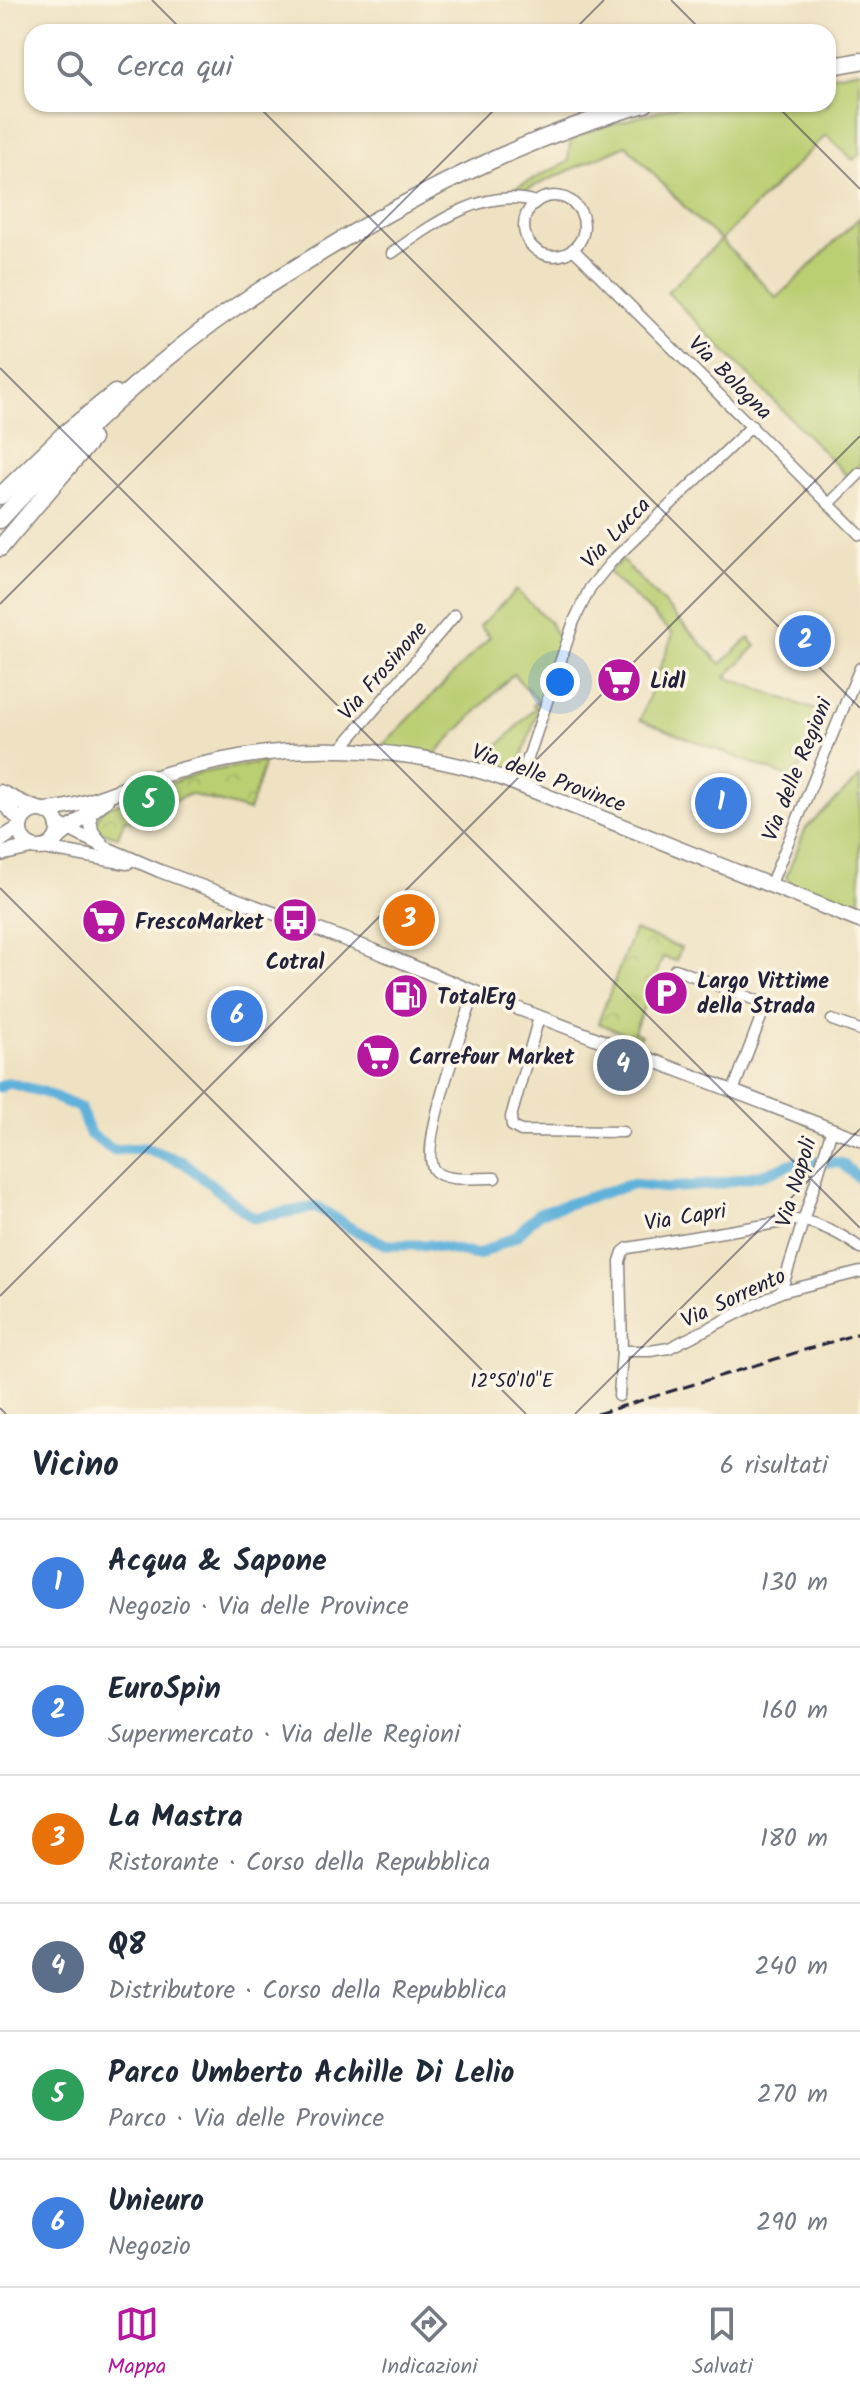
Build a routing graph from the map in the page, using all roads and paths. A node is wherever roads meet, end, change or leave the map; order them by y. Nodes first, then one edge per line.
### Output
1 (860, 61) edge
2 (836, 66) edge
3 (622, 112) edge
4 (536, 202) junction
5 (573, 249) junction
6 (392, 253) dead end
7 (175, 351) junction
8 (752, 426) junction
9 (860, 473) edge
10 (0, 496) edge
11 (829, 504) junction
12 (0, 520) edge
13 (860, 535) edge
14 (0, 548) edge
15 (455, 615) dead end
16 (860, 668) edge
17 (339, 751) junction
18 (519, 785) junction
19 (0, 792) edge
20 (116, 793) junction
21 (0, 800) edge
22 (42, 810) junction
23 (89, 811) junction
24 (20, 824) junction
25 (63, 826) junction
26 (0, 840) edge
27 (43, 845) junction
28 (104, 847) junction
29 (0, 854) edge
30 (160, 871) junction
31 (770, 886) junction
32 (860, 921) edge
33 (675, 969) dead end
34 (475, 992) junction
35 (539, 1017) junction
36 (832, 1020) dead end
37 (860, 1030) edge
38 (733, 1091) junction
39 (832, 1129) junction
40 (623, 1132) dead end
41 (860, 1140) edge
42 (495, 1178) dead end
43 (804, 1220) junction
44 (860, 1248) edge
45 (860, 1272) edge
46 (781, 1292) junction
47 (622, 1351) junction
48 (619, 1396) dead end

1 - 2 main road
3 - 7 main road
4 - 5 street
4 - 5 street
4 - 6 street
5 - 8 street, Via Bologna
7 - 10 main road
7 - 12 main road
7 - 14 main road
8 - 11 street, Via Bologna
8 - 18 street, Via Lucca
9 - 11 street
11 - 13 street, Via Bologna
15 - 17 street, Via Frosinone
16 - 31 street, Via delle Regioni
17 - 18 main road, Via delle Province
17 - 20 main road, Via delle Province
18 - 31 main road, Via delle Province
19 - 22 main road
20 - 22 main road, Via delle Province
20 - 23 main road, Via delle Province
21 - 24 main road
22 - 24 main road, Via delle Province
22 - 25 main road
23 - 25 main road, Via delle Province
23 - 28 street
24 - 26 main road, Via delle Province
24 - 27 main road
25 - 27 main road
25 - 28 street
27 - 29 main road
27 - 30 street
28 - 30 street
30 - 34 street
31 - 32 main road, Via delle Province
33 - 38 street
34 - 35 street
34 - 42 street
35 - 38 street
35 - 40 street
36 - 37 street
38 - 39 street
39 - 41 street
39 - 43 street, Via Napoli
43 - 44 street
43 - 46 street, Via Napoli
43 - 47 street, Via Capri
45 - 46 street, Via Sorrento
46 - 47 street, Via Sorrento
47 - 48 street, Via Capri

